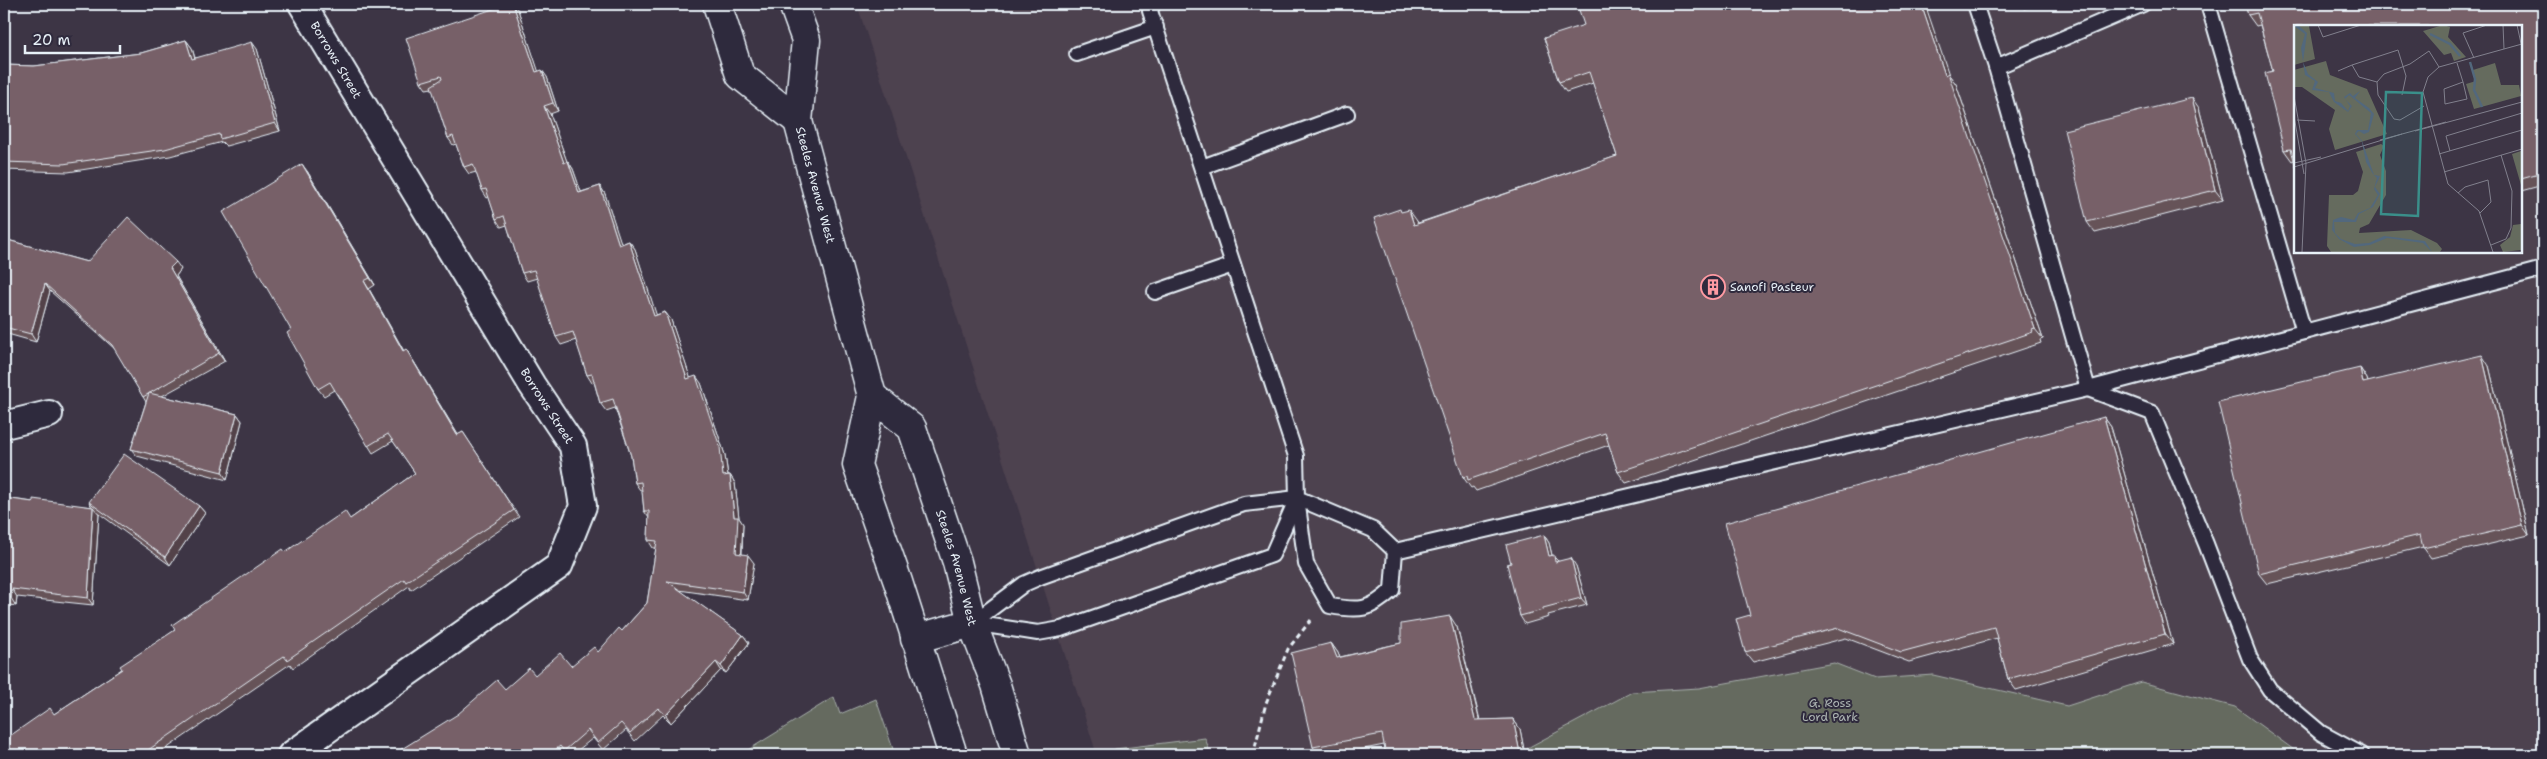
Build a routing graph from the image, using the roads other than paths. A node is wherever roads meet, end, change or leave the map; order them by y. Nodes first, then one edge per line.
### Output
1 (302, 4) edge
2 (717, 4) edge
3 (794, 4) edge
4 (1153, 4) edge
5 (1975, 4) edge
6 (2143, 4) edge
7 (2208, 4) edge
8 (1156, 27) junction
9 (1077, 54) dead end
10 (1996, 67) junction
11 (1347, 114) dead end
12 (798, 121) junction
13 (1202, 167) junction
14 (1233, 265) junction
15 (2543, 269) edge
16 (1155, 292) dead end
17 (2304, 332) junction
18 (2088, 389) junction
19 (872, 396) junction
20 (49, 414) dead end
21 (4, 425) edge
22 (1297, 498) junction
23 (1395, 551) junction
24 (972, 623) junction
25 (915, 640) junction
26 (291, 755) edge
27 (953, 755) edge
28 (1017, 755) edge
29 (2362, 755) edge

1 - 26 street, Borrows Street
2 - 12 main road, Steeles Avenue West
3 - 12 main road, Steeles Avenue West
4 - 8 lane
5 - 10 lane
6 - 10 lane
7 - 17 lane
8 - 9 lane
8 - 13 lane
10 - 18 lane
11 - 13 lane
12 - 19 main road, Steeles Avenue West
13 - 14 lane
14 - 16 lane
14 - 22 lane
15 - 17 lane
17 - 18 lane
18 - 23 lane
18 - 29 lane
19 - 24 main road, Steeles Avenue West
19 - 25 main road, Steeles Avenue West
20 - 21 street
22 - 23 lane
22 - 23 lane
22 - 24 lane
22 - 24 lane
24 - 25 main road
24 - 28 main road, Steeles Avenue West
25 - 27 main road, Steeles Avenue West

